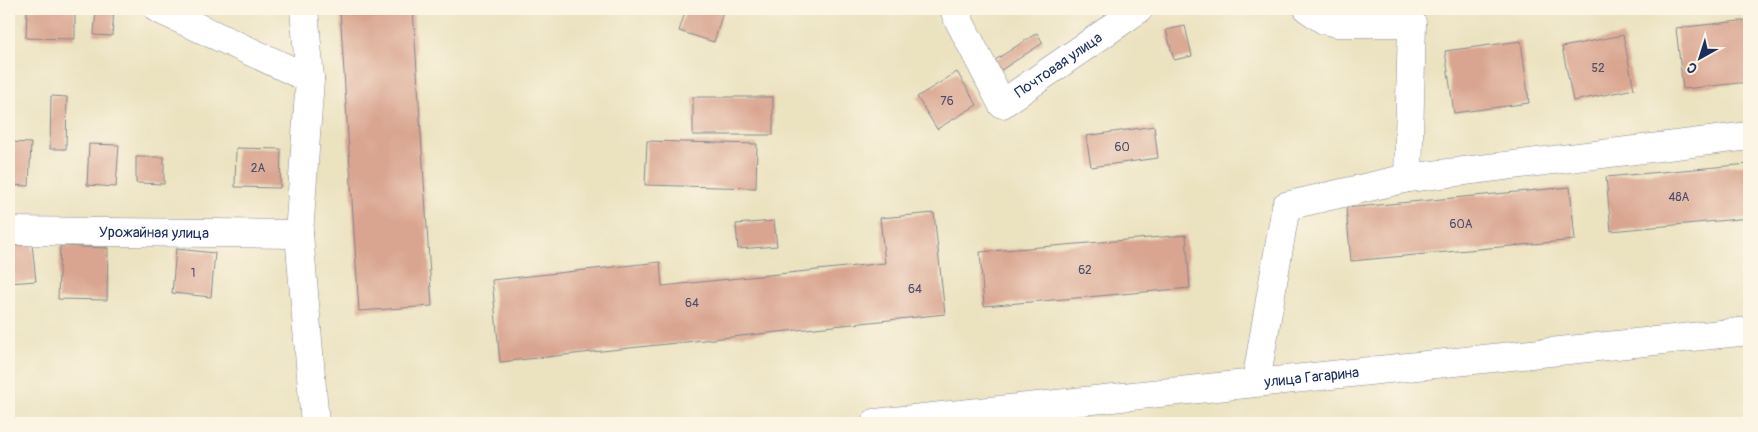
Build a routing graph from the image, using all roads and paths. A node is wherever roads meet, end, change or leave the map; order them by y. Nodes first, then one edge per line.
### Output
1 (158, 9) edge
2 (304, 9) edge
3 (960, 9) edge
4 (1139, 9) edge
5 (1308, 9) edge
6 (310, 79) junction
7 (1749, 136) edge
8 (1408, 178) junction
9 (9, 231) edge
10 (300, 234) junction
11 (1749, 331) edge
12 (1256, 382) junction
13 (315, 423) edge
14 (875, 423) edge

1 - 6 street
2 - 6 street
3 - 4 street, Почтовая улица
5 - 8 street
6 - 10 street
7 - 8 street
8 - 12 street
9 - 10 street, Урожайная улица
10 - 13 street
11 - 12 street, улица Гагарина
12 - 14 street, улица Гагарина

